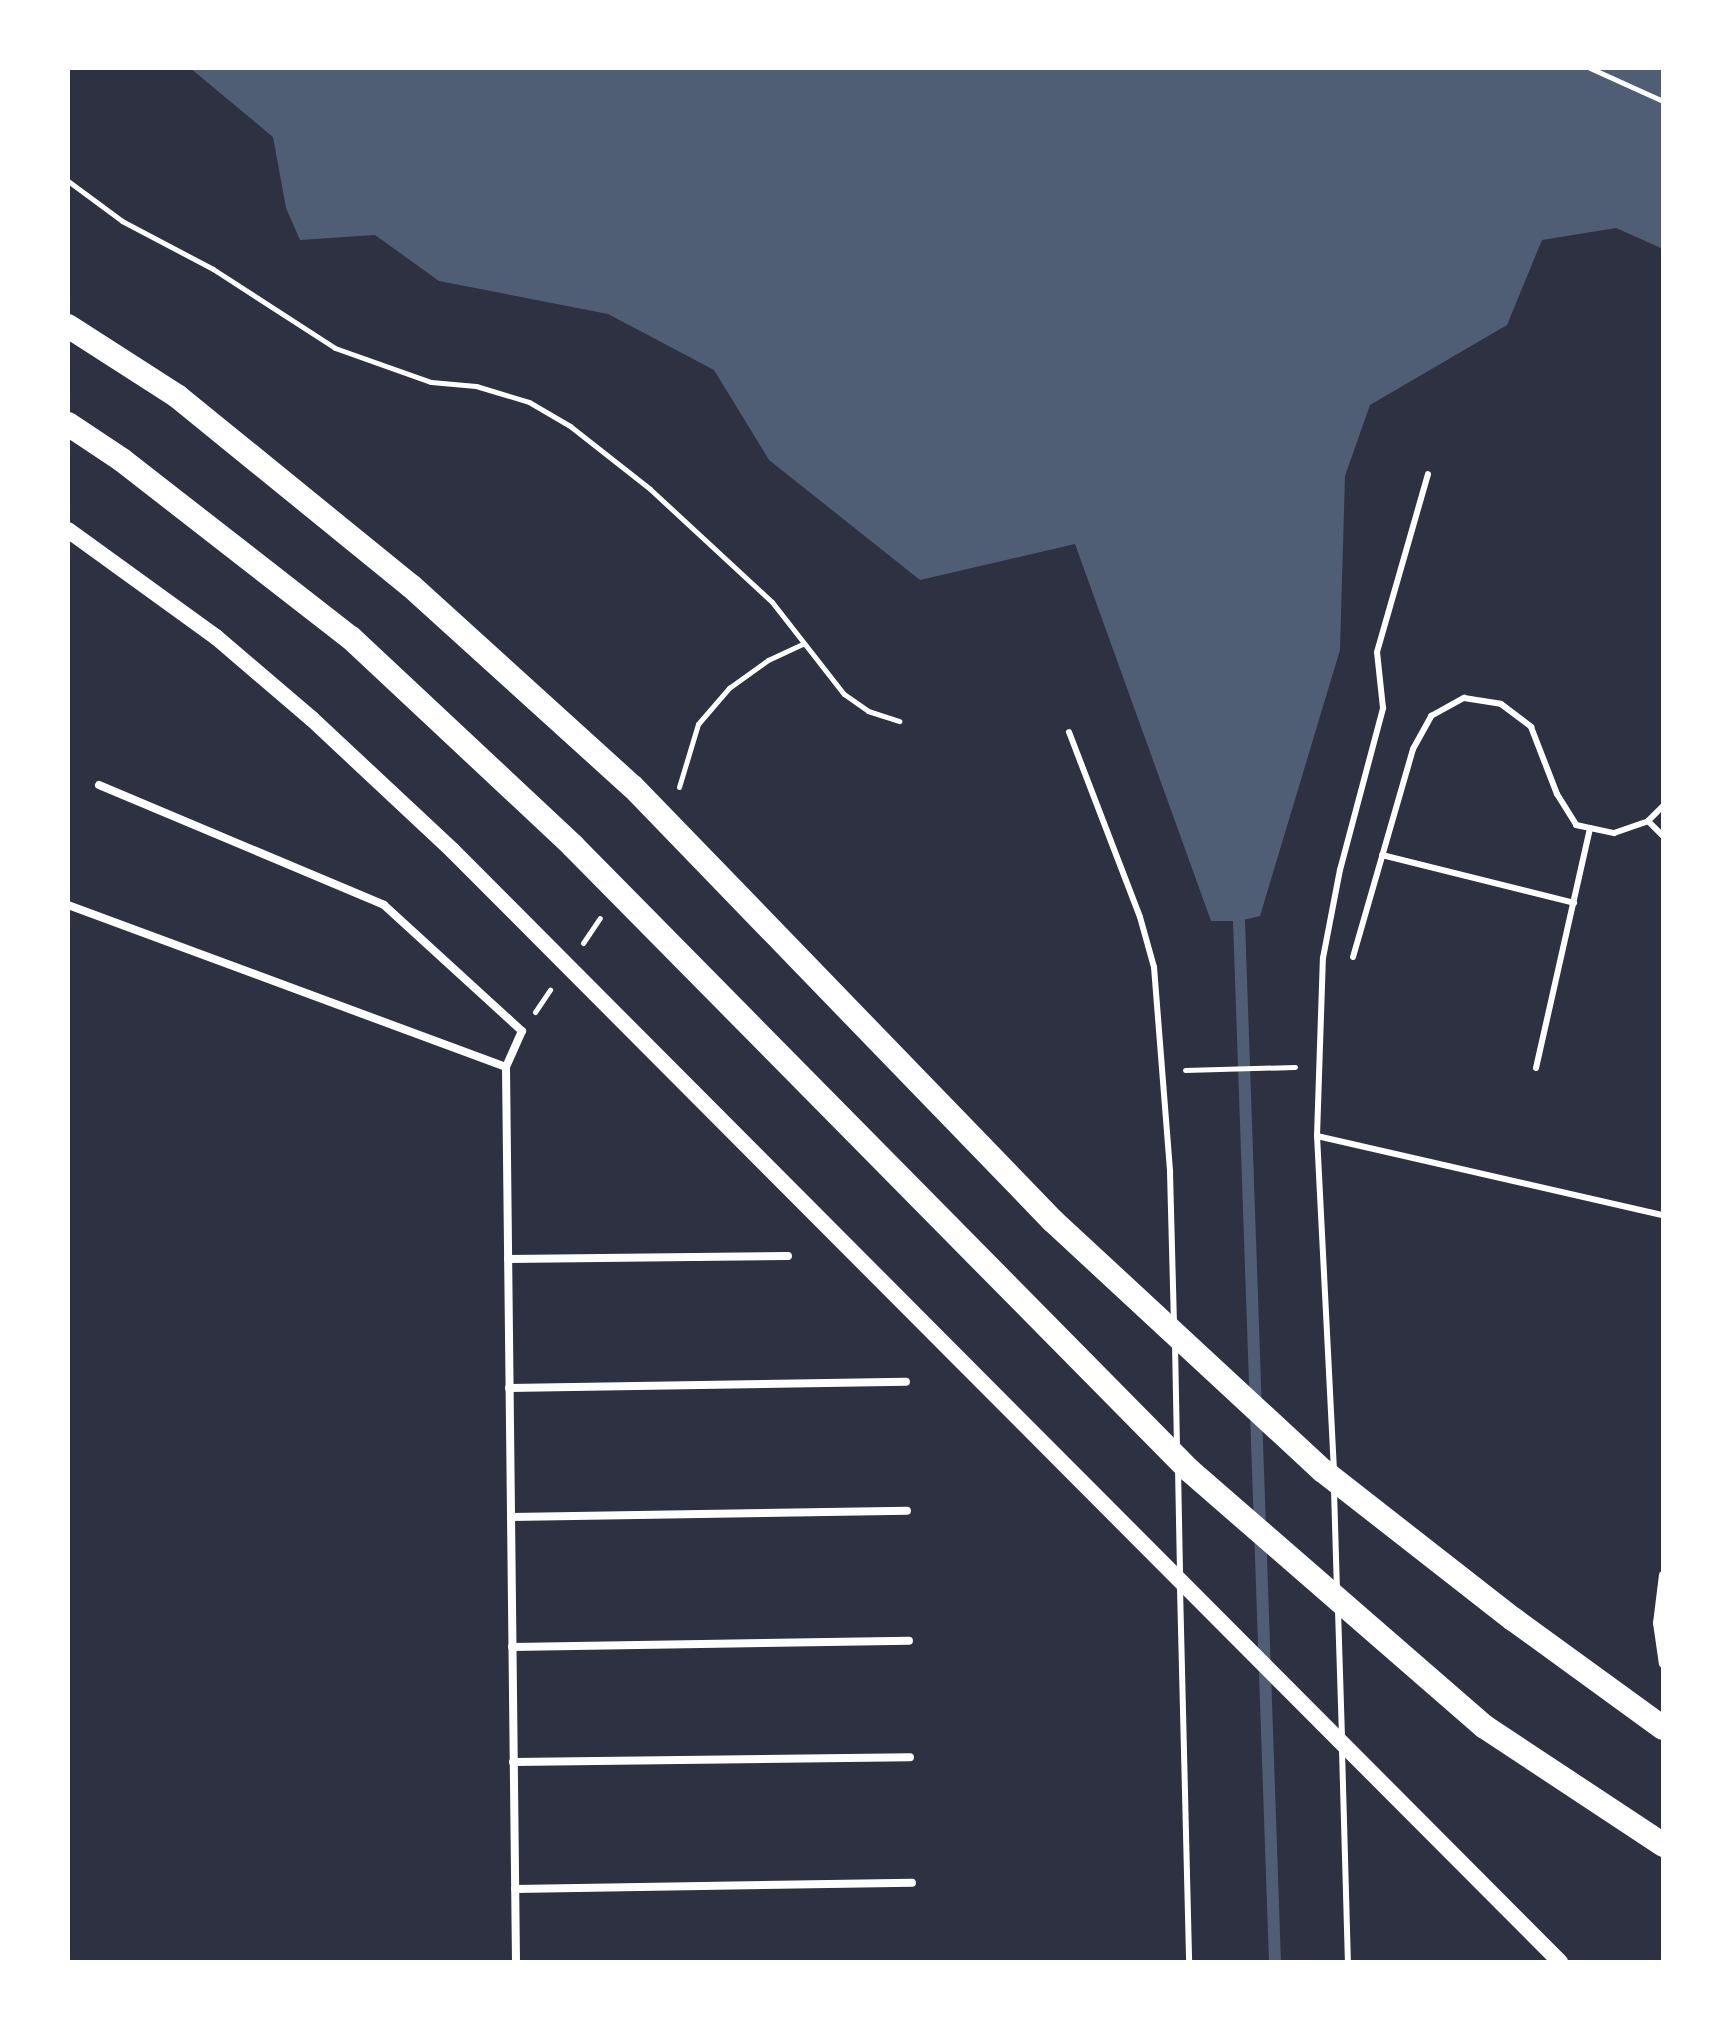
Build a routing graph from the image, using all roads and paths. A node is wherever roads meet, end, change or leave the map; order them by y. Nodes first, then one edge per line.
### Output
1 (1590, 68) edge
2 (1663, 101) edge
3 (68, 181) edge
4 (68, 326) edge
5 (68, 424) edge
6 (1428, 474) dead end
7 (68, 530) edge
8 (899, 721) dead end
9 (1069, 732) dead end
10 (99, 785) dead end
11 (1663, 806) edge
12 (1648, 821) junction
13 (1590, 828) junction
14 (1663, 836) edge
15 (1382, 855) junction
16 (1574, 903) junction
17 (68, 905) edge
18 (1353, 957) dead end
19 (506, 1067) junction
20 (1319, 1067) junction
21 (1536, 1068) dead end
22 (1162, 1071) junction
23 (1317, 1136) junction
24 (1663, 1215) edge
25 (788, 1256) dead end
26 (508, 1259) junction
27 (906, 1382) dead end
28 (509, 1388) junction
29 (907, 1511) dead end
30 (511, 1517) junction
31 (1663, 1575) edge
32 (909, 1641) dead end
33 (512, 1647) junction
34 (1663, 1664) edge
35 (1663, 1728) edge
36 (910, 1757) dead end
37 (513, 1762) junction
38 (1663, 1845) edge
39 (912, 1883) dead end
40 (515, 1889) junction
41 (516, 1962) edge
42 (1189, 1962) edge
43 (1348, 1962) edge
44 (1560, 1962) edge

1 - 2 path
3 - 8 path
4 - 35 highway
5 - 38 highway
6 - 20 lane
7 - 44 main road
9 - 22 lane
10 - 19 street
11 - 12 lane
12 - 13 lane
12 - 14 lane
13 - 15 lane
13 - 16 lane
15 - 16 lane
15 - 18 lane
16 - 21 lane
17 - 19 street
19 - 26 street
20 - 22 path
20 - 23 lane
22 - 42 lane
23 - 24 lane
23 - 43 lane
25 - 26 street
26 - 28 street
27 - 28 street
28 - 30 street
29 - 30 street
30 - 33 street
31 - 34 street
32 - 33 street
33 - 37 street
36 - 37 street
37 - 40 street
39 - 40 street
40 - 41 street

